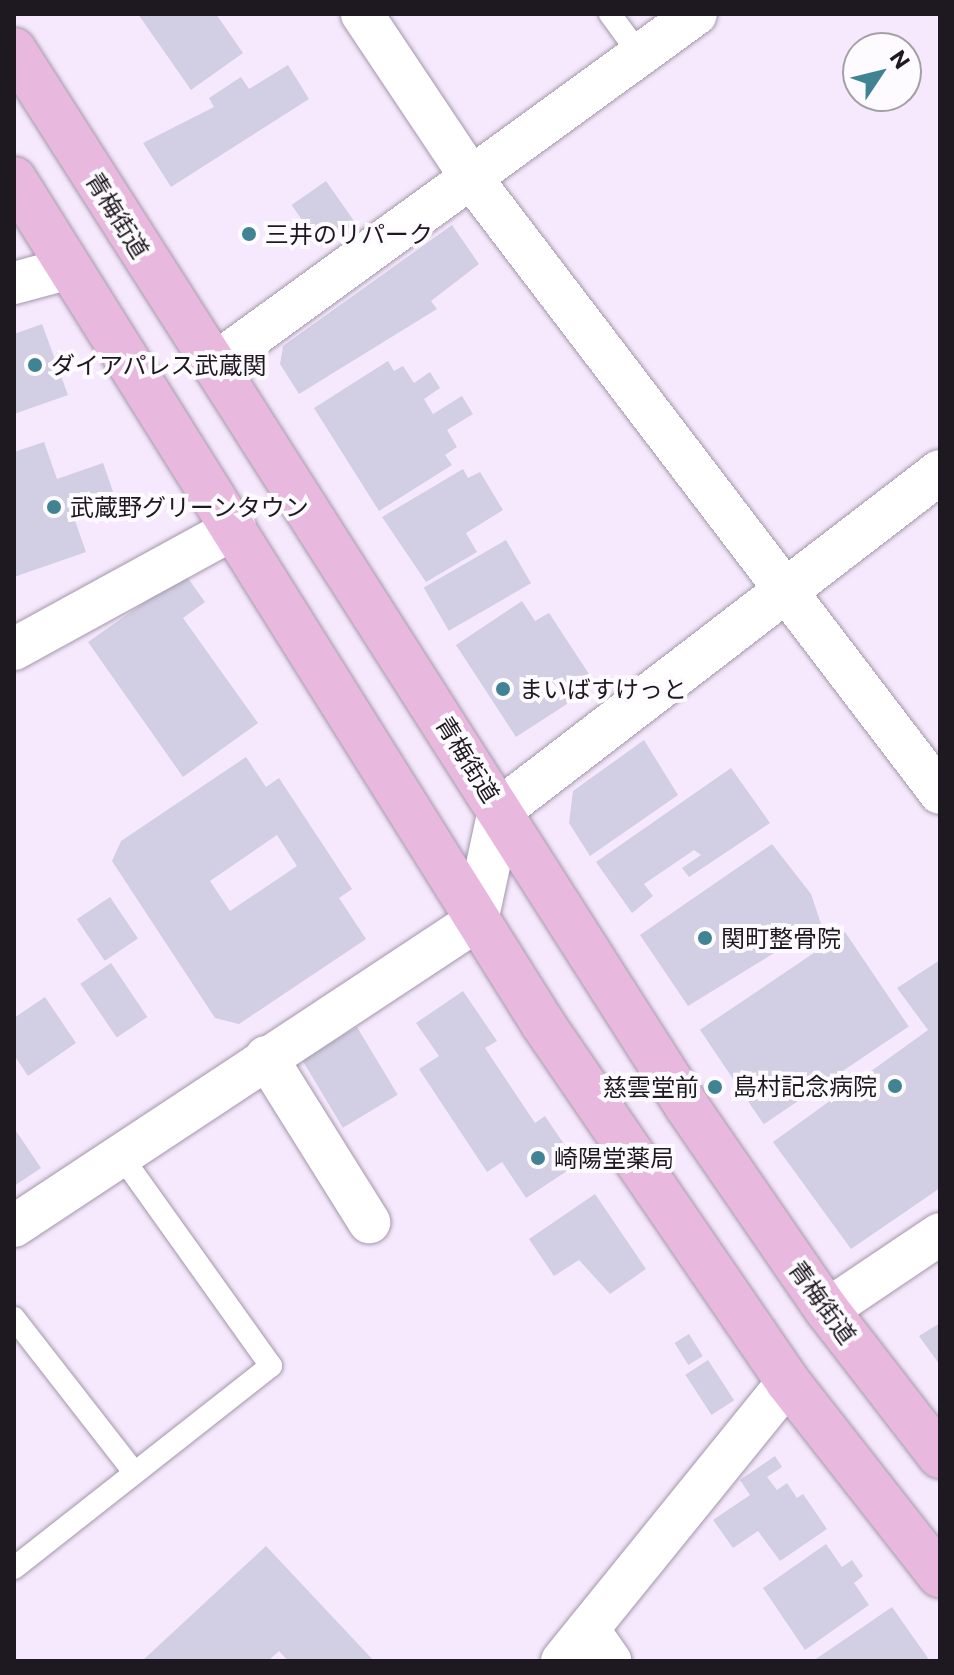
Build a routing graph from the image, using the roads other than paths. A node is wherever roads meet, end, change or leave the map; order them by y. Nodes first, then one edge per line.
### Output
1 (362, 14) edge
2 (610, 14) edge
3 (696, 14) edge
4 (14, 50) edge
5 (640, 55) junction
6 (14, 179) edge
7 (472, 179) junction
8 (70, 268) junction
9 (14, 283) edge
10 (213, 365) junction
11 (940, 472) edge
12 (235, 528) junction
13 (785, 591) junction
14 (14, 649) edge
15 (940, 793) edge
16 (500, 810) junction
17 (476, 921) junction
18 (266, 1057) junction
19 (119, 1153) junction
20 (369, 1222) dead end
21 (14, 1226) edge
22 (940, 1234) edge
23 (827, 1310) junction
24 (14, 1318) edge
25 (788, 1382) junction
26 (940, 1456) edge
27 (133, 1471) junction
28 (14, 1568) edge
29 (940, 1576) edge
30 (599, 1645) edge
31 (562, 1661) edge

1 - 7 street
2 - 5 lane
3 - 5 street
4 - 10 main road, 青梅街道
5 - 7 street
6 - 8 main road
7 - 10 street
7 - 13 street
8 - 9 street
8 - 12 main road
10 - 16 main road, 青梅街道
11 - 13 street
12 - 14 street
12 - 17 main road
13 - 15 street
13 - 16 street
16 - 17 street
16 - 23 main road, 青梅街道
17 - 18 street
17 - 25 main road
18 - 19 street
18 - 20 street
19 - 21 street
19 - 27 lane
22 - 23 street
23 - 26 main road, 青梅街道
24 - 27 lane
25 - 29 main road
25 - 30 street
27 - 28 lane
30 - 31 street

